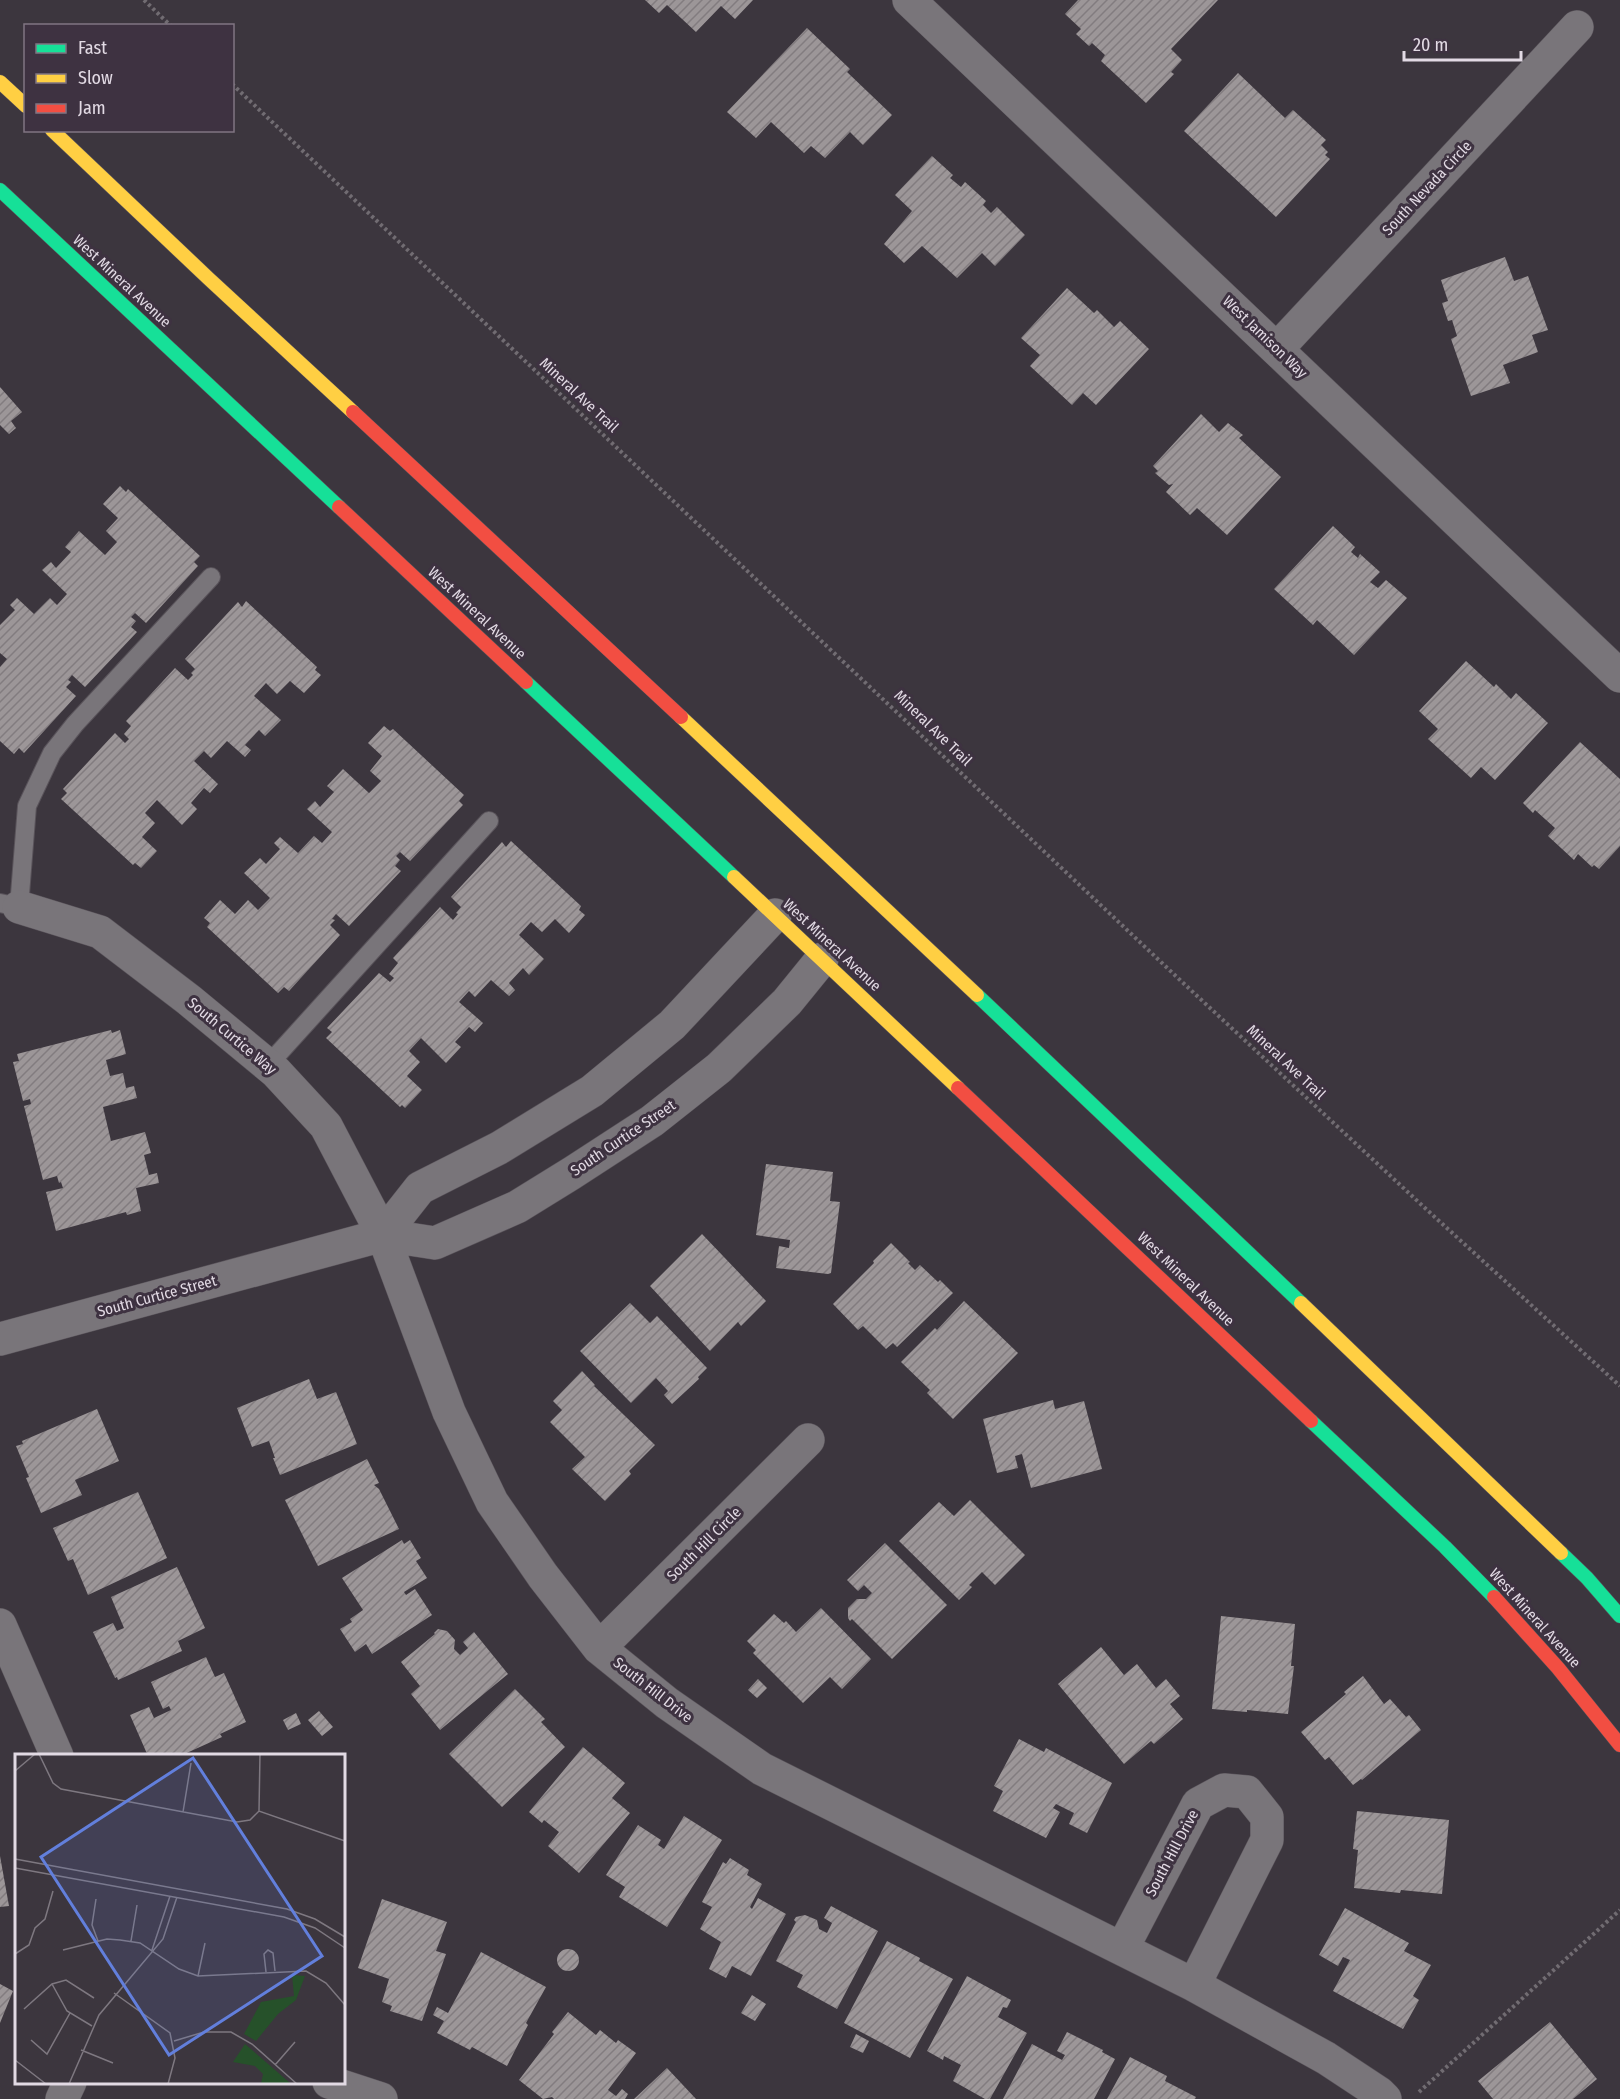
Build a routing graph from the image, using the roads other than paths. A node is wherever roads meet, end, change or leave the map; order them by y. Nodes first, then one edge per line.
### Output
1 (909, 0) edge
2 (1577, 27) dead end
3 (0, 82) edge
4 (24, 104) edge
5 (54, 132) edge
6 (0, 190) edge
7 (1277, 349) junction
8 (211, 577) dead end
9 (1620, 676) edge
10 (489, 821) dead end
11 (10, 905) edge
12 (775, 915) junction
13 (822, 959) junction
14 (268, 1065) junction
15 (383, 1235) junction
16 (0, 1339) edge
17 (808, 1440) dead end
18 (1620, 1616) edge
19 (0, 1625) edge
20 (599, 1648) junction
21 (1620, 1745) edge
22 (57, 1754) edge
23 (1122, 1948) junction
24 (1194, 1984) junction
25 (69, 2084) edge
26 (335, 2084) edge
27 (62, 2099) edge
28 (381, 2099) edge
29 (1385, 2099) edge

1 - 7 street, West Jamison Way
2 - 7 street, South Nevada Circle
3 - 4 main road
5 - 18 main road
6 - 12 main road, West Mineral Avenue
7 - 9 street, West Jamison Way
8 - 11 lane
10 - 14 lane
11 - 14 street, South Curtice Way
12 - 13 main road, West Mineral Avenue
12 - 15 street
13 - 15 street, South Curtice Street
13 - 21 main road, West Mineral Avenue
14 - 15 street, South Curtice Way
15 - 16 street, South Curtice Street
15 - 20 street, South Hill Drive
17 - 20 street, South Hill Circle
19 - 22 street
20 - 23 street, South Hill Drive
23 - 24 street, South Hill Drive
23 - 24 street, South Hill Drive
24 - 29 street, South Hill Drive
25 - 27 street
26 - 28 street

